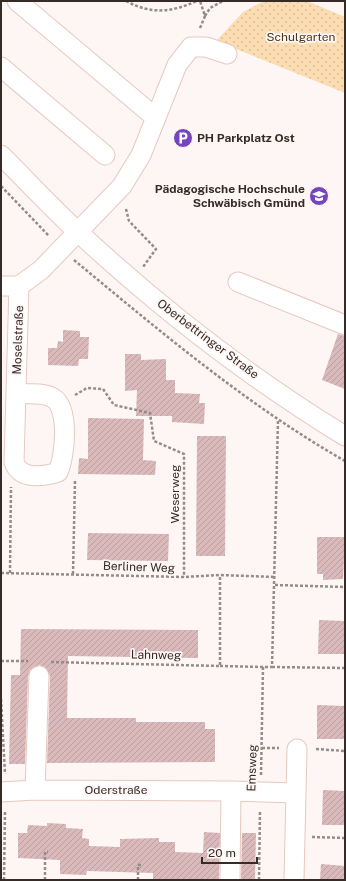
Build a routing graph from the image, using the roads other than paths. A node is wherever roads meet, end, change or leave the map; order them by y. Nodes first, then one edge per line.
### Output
1 (17, 1) edge
2 (227, 54) dead end
3 (1, 67) edge
4 (156, 118) junction
5 (1, 155) edge
6 (105, 155) dead end
7 (78, 232) junction
8 (238, 282) dead end
9 (10, 286) edge
10 (345, 325) edge
11 (16, 394) junction
12 (345, 436) edge
13 (39, 666) road end
14 (296, 749) dead end
15 (35, 790) junction
16 (3, 791) edge
17 (231, 791) junction
18 (295, 793) junction
19 (230, 880) edge
20 (294, 880) edge

1 - 4 street
2 - 4 street
3 - 6 street
4 - 7 street
5 - 7 street, Oberbettringer Straße
7 - 9 street
7 - 12 street, Oberbettringer Straße
8 - 10 street
9 - 11 street, Moselstraße
11 - 11 street, Moselstraße
13 - 15 street
14 - 18 street
15 - 16 street, Oderstraße
15 - 17 street, Oderstraße
17 - 18 street, Oderstraße
17 - 19 street
18 - 20 street

